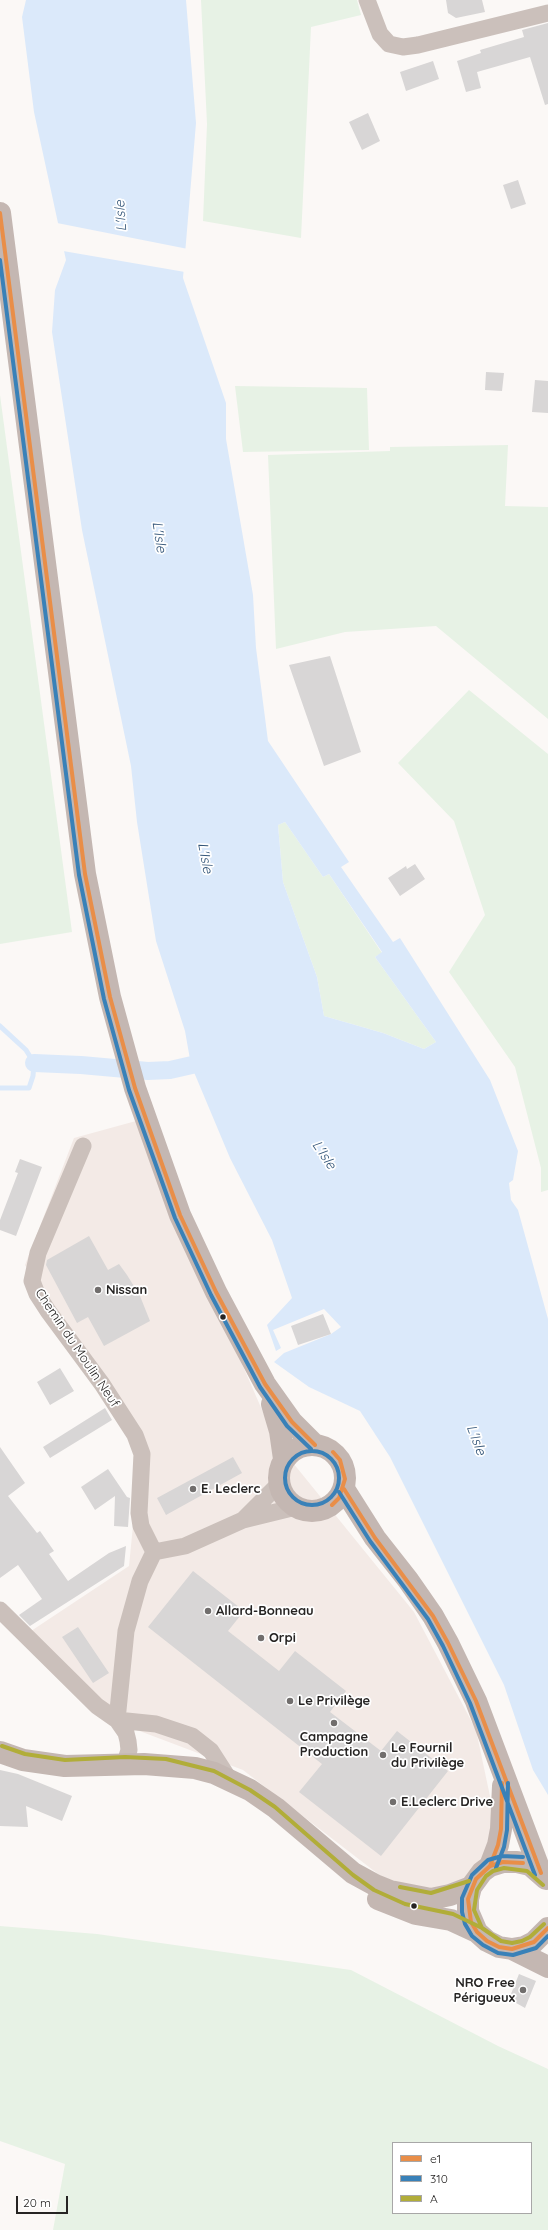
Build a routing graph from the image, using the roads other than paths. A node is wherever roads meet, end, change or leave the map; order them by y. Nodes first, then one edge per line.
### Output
1 (367, 0) edge
2 (548, 13) edge
3 (0, 213) edge
4 (83, 1146) dead end
5 (265, 1384) junction
6 (316, 1444) junction
7 (284, 1459) junction
8 (279, 1484) junction
9 (344, 1488) junction
10 (296, 1507) junction
11 (323, 1509) junction
12 (243, 1520) junction
13 (375, 1538) junction
14 (154, 1552) junction
15 (0, 1610) edge
16 (117, 1720) junction
17 (0, 1752) edge
18 (126, 1763) junction
19 (165, 1765) junction
20 (501, 1769) junction
21 (229, 1779) junction
22 (490, 1866) junction
23 (544, 1877) edge
24 (471, 1887) junction
25 (548, 1928) edge
26 (477, 1932) junction
27 (512, 1949) junction
28 (548, 1967) edge

1 - 2 street
3 - 5 main road
4 - 14 street, Chemin du Moulin Neuf
5 - 6 main road
5 - 7 main road
6 - 7 main road
6 - 9 main road
7 - 8 main road
8 - 10 main road
8 - 12 street
9 - 11 main road
9 - 13 main road
10 - 11 main road
10 - 12 street
11 - 13 main road
12 - 14 street
13 - 20 main road
14 - 16 street
15 - 16 street
16 - 18 street
16 - 21 street
17 - 18 main road
18 - 19 main road
19 - 21 main road
19 - 26 main road
20 - 22 main road
20 - 23 main road
21 - 24 main road
22 - 23 main road
22 - 24 main road
24 - 26 main road
25 - 27 main road
26 - 27 main road
27 - 28 main road

